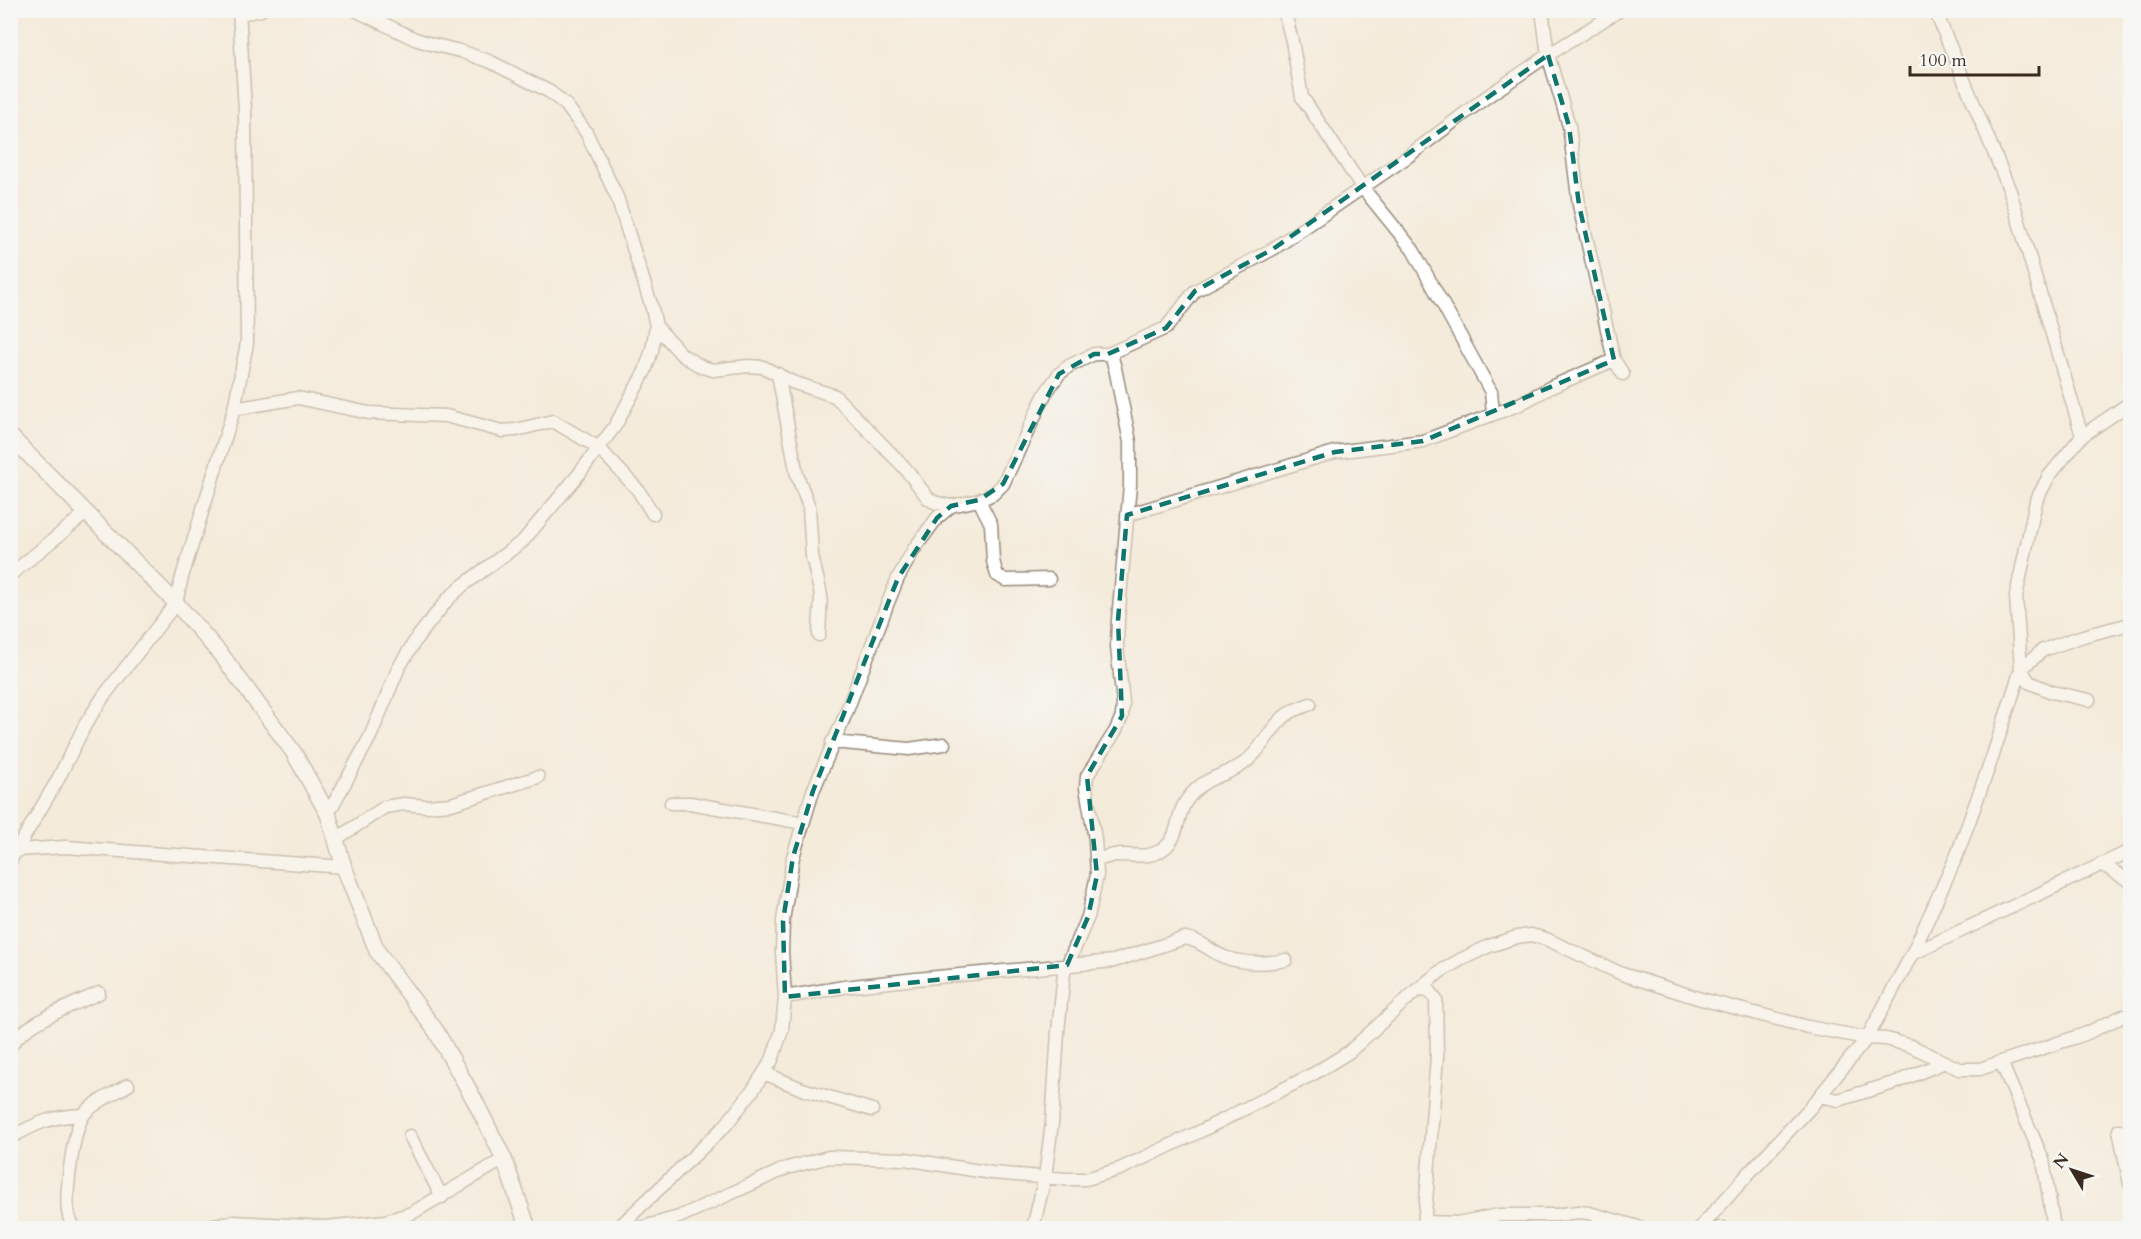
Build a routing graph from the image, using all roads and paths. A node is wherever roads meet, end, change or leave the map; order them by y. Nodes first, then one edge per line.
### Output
1 (261, 10) edge
2 (355, 10) edge
3 (1284, 10) edge
4 (1542, 10) edge
5 (1620, 10) edge
6 (1937, 10) edge
7 (240, 12) edge
8 (1548, 55) junction
9 (1362, 187) junction
10 (656, 326) junction
11 (1108, 354) junction
12 (1614, 360) junction
13 (778, 374) junction
14 (1623, 375) dead end
15 (2130, 403) edge
16 (234, 409) junction
17 (1493, 413) junction
18 (10, 436) edge
19 (2082, 436) junction
20 (599, 448) junction
21 (979, 501) junction
22 (951, 506) junction
23 (86, 513) junction
24 (653, 514) dead end
25 (1127, 515) junction
26 (10, 575) edge
27 (1050, 579) dead end
28 (176, 603) junction
29 (2130, 624) edge
30 (819, 635) dead end
31 (2021, 669) junction
32 (2089, 700) dead end
33 (1310, 704) dead end
34 (832, 742) junction
35 (944, 744) dead end
36 (538, 777) dead end
37 (671, 803) dead end
38 (328, 814) junction
39 (803, 823) junction
40 (336, 839) junction
41 (18, 850) junction
42 (2130, 851) edge
43 (1097, 860) junction
44 (10, 861) edge
45 (2101, 864) junction
46 (344, 867) junction
47 (2130, 881) edge
48 (1912, 954) junction
49 (1286, 960) dead end
50 (1067, 965) junction
51 (1417, 990) junction
52 (99, 993) dead end
53 (785, 997) junction
54 (2123, 1016) dead end
55 (1867, 1038) junction
56 (10, 1047) edge
57 (1945, 1062) junction
58 (2001, 1062) junction
59 (764, 1073) junction
60 (128, 1085) dead end
61 (1820, 1096) junction
62 (872, 1110) dead end
63 (83, 1115) junction
64 (2119, 1130) dead end
65 (410, 1136) dead end
66 (10, 1138) edge
67 (504, 1159) junction
68 (1045, 1177) junction
69 (2130, 1184) edge
70 (442, 1197) junction
71 (1425, 1225) edge
72 (75, 1228) edge
73 (196, 1228) edge
74 (528, 1228) edge
75 (618, 1228) edge
76 (640, 1228) edge
77 (1033, 1228) edge
78 (1642, 1228) edge
79 (1700, 1228) edge
80 (2054, 1228) edge

1 - 7 street
2 - 10 street
3 - 9 street
4 - 8 street
5 - 8 street
6 - 19 street
7 - 16 street
8 - 9 street
8 - 12 street
9 - 11 street
9 - 17 street
10 - 13 street
10 - 20 street
11 - 21 street
11 - 25 street
12 - 14 street
12 - 17 street
13 - 22 street
13 - 30 street
15 - 19 street
16 - 20 street
16 - 28 street
17 - 25 street
18 - 23 main road
19 - 31 street
20 - 24 street
20 - 38 street
21 - 22 street
21 - 27 street
22 - 34 street
23 - 26 street
23 - 28 main road
25 - 43 street
28 - 38 main road
28 - 41 street
29 - 31 street
31 - 32 street
31 - 48 street
33 - 43 street
34 - 35 street
34 - 39 street
36 - 40 street
37 - 39 street
38 - 40 main road
39 - 53 street
40 - 46 main road
41 - 44 street
41 - 46 street
42 - 45 street
43 - 50 street
45 - 47 street
45 - 48 street
46 - 67 main road
48 - 55 street
49 - 50 street
50 - 53 street
50 - 68 street
51 - 55 street
51 - 68 street
51 - 71 street
52 - 56 street
53 - 59 street
54 - 58 street
55 - 57 street
55 - 61 street
57 - 58 street
57 - 61 street
58 - 80 street
59 - 62 street
59 - 75 street
60 - 63 street
61 - 79 street
63 - 66 street
63 - 72 street
64 - 69 street
65 - 70 street
67 - 70 street
67 - 74 main road
68 - 76 street
68 - 77 street
70 - 73 street
71 - 78 street

